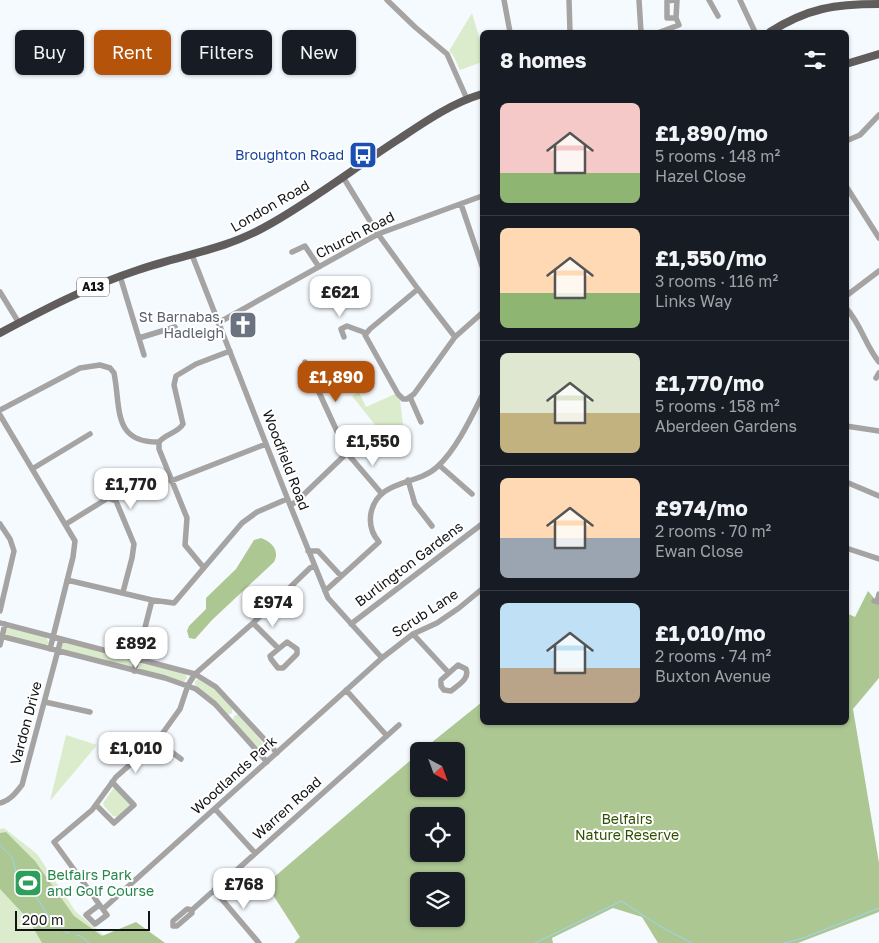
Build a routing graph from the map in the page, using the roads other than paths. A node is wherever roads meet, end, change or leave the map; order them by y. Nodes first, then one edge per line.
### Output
1 (387, 0) edge
2 (504, 0) edge
3 (569, 0) edge
4 (639, 0) edge
5 (676, 0) edge
6 (708, 0) edge
7 (740, 0) edge
8 (844, 2) edge
9 (879, 4) edge
10 (718, 16) dead end
11 (676, 18) junction
12 (510, 30) edge
13 (570, 30) edge
14 (641, 30) edge
15 (666, 30) edge
16 (754, 30) edge
17 (774, 30) edge
18 (879, 54) edge
19 (849, 63) edge
20 (480, 95) edge
21 (467, 100) junction
22 (879, 115) edge
23 (849, 140) edge
24 (342, 177) junction
25 (849, 191) edge
26 (480, 197) edge
27 (461, 204) junction
28 (378, 234) junction
29 (879, 238) edge
30 (292, 252) dead end
31 (192, 255) junction
32 (480, 260) edge
33 (319, 267) junction
34 (879, 270) edge
35 (120, 276) junction
36 (418, 289) junction
37 (0, 292) edge
38 (849, 294) edge
39 (849, 311) edge
40 (480, 315) edge
41 (19, 323) junction
42 (218, 323) junction
43 (175, 327) dead end
44 (0, 333) edge
45 (366, 333) junction
46 (344, 337) dead end
47 (455, 337) junction
48 (139, 338) junction
49 (230, 351) junction
50 (144, 355) dead end
51 (305, 362) dead end
52 (879, 362) edge
53 (410, 397) junction
54 (480, 401) edge
55 (478, 406) junction
56 (480, 408) edge
57 (0, 410) edge
58 (0, 415) edge
59 (421, 422) dead end
60 (849, 426) edge
61 (879, 431) edge
62 (90, 434) dead end
63 (159, 442) junction
64 (266, 444) junction
65 (347, 453) junction
66 (439, 465) junction
67 (32, 469) junction
68 (408, 480) junction
69 (171, 481) junction
70 (849, 483) edge
71 (382, 494) junction
72 (472, 494) dead end
73 (879, 496) edge
74 (288, 502) junction
75 (0, 524) edge
76 (66, 524) junction
77 (432, 526) dead end
78 (480, 526) edge
79 (849, 549) edge
80 (308, 551) junction
81 (879, 559) edge
82 (314, 566) junction
83 (204, 568) junction
84 (341, 576) junction
85 (67, 580) junction
86 (325, 591) junction
87 (480, 591) edge
88 (123, 592) junction
89 (879, 594) edge
90 (152, 600) junction
91 (874, 601) dead end
92 (0, 611) edge
93 (253, 623) junction
94 (3, 624) edge
95 (351, 624) junction
96 (413, 634) junction
97 (1, 637) edge
98 (53, 637) junction
99 (61, 639) junction
100 (0, 645) edge
101 (278, 648) junction
102 (50, 649) junction
103 (58, 651) junction
104 (382, 658) junction
105 (137, 659) junction
106 (134, 670) junction
107 (448, 672) junction
108 (195, 674) junction
109 (188, 685) junction
110 (346, 690) junction
111 (44, 702) junction
112 (237, 710) junction
113 (90, 712) dead end
114 (228, 719) junction
115 (400, 725) dead end
116 (387, 736) junction
117 (157, 741) junction
118 (277, 753) junction
119 (181, 759) dead end
120 (267, 762) junction
121 (112, 782) junction
122 (0, 803) edge
123 (96, 806) junction
124 (215, 809) junction
125 (255, 854) junction
126 (214, 890) junction
127 (192, 910) dead end
128 (259, 943) edge

1 - 21 street
2 - 12 street
3 - 13 street
4 - 14 street
5 - 11 street
5 - 11 street
6 - 10 street
7 - 16 street
8 - 9 main road
8 - 17 main road
11 - 15 street
18 - 19 main road
20 - 21 main road, London Road / A13
21 - 24 main road, London Road / A13
22 - 23 street
24 - 28 street
24 - 31 main road, London Road / A13
25 - 29 street
26 - 27 street, Church Road
27 - 28 street, Church Road
27 - 32 street
28 - 33 street, Church Road
28 - 36 street
30 - 33 street
31 - 35 main road, London Road / A13
31 - 42 street, Woodfield Road
33 - 42 street, Church Road
34 - 38 street
35 - 41 main road, London Road / A13
35 - 48 street
36 - 45 street
36 - 47 street
37 - 41 street
39 - 52 street
40 - 47 street
41 - 44 main road, London Road / A13
42 - 49 street, Woodfield Road
43 - 48 street
45 - 46 street
45 - 53 street
47 - 53 street
48 - 50 street
49 - 63 street
49 - 64 street, Woodfield Road
51 - 65 street
53 - 59 street
54 - 55 street
55 - 56 street
55 - 66 street
57 - 63 street
58 - 67 street
60 - 61 street
62 - 67 street
63 - 69 street
64 - 69 street
64 - 74 street, Woodfield Road
65 - 71 street
65 - 74 street
66 - 68 street
66 - 72 street
67 - 76 street
68 - 71 street
68 - 77 street
69 - 83 street
70 - 73 street
71 - 84 street
74 - 80 street, Woodfield Road
74 - 83 street
75 - 92 street
76 - 85 street
76 - 88 street
78 - 95 street, Burlington Gardens
79 - 81 street
80 - 82 street, Woodfield Road
80 - 84 street
82 - 86 street, Woodfield Road
82 - 93 street
83 - 90 street
84 - 86 street
85 - 88 street
85 - 98 street
86 - 95 street, Woodfield Road
87 - 96 street, Scrub Lane
88 - 90 street
89 - 91 street
90 - 105 street
93 - 101 street
93 - 108 street
94 - 97 street
94 - 98 street
95 - 104 street, Woodfield Road
96 - 104 street, Scrub Lane
96 - 107 street
97 - 100 street
97 - 102 street
98 - 99 street
98 - 102 street
99 - 103 street, Vardon Drive
99 - 105 street
101 - 101 street
102 - 103 street
103 - 106 street
103 - 111 street, Vardon Drive
104 - 110 street, Woodlands Park
105 - 106 street
105 - 108 street
106 - 109 street
107 - 107 street
108 - 109 street
108 - 112 street
109 - 114 street
109 - 117 street
110 - 116 street
110 - 118 street, Woodlands Park
111 - 113 street
111 - 122 street, Vardon Drive
112 - 114 street
112 - 118 street
114 - 120 street
115 - 116 street, Warren Road
116 - 125 street, Warren Road
117 - 119 street
117 - 121 street
118 - 120 street, Woodlands Park
120 - 124 street, Woodlands Park
121 - 123 street
121 - 123 street
123 - 124 street, Woodlands Park
124 - 125 street
125 - 126 street, Warren Road
126 - 127 street, Warren Road
126 - 128 street

